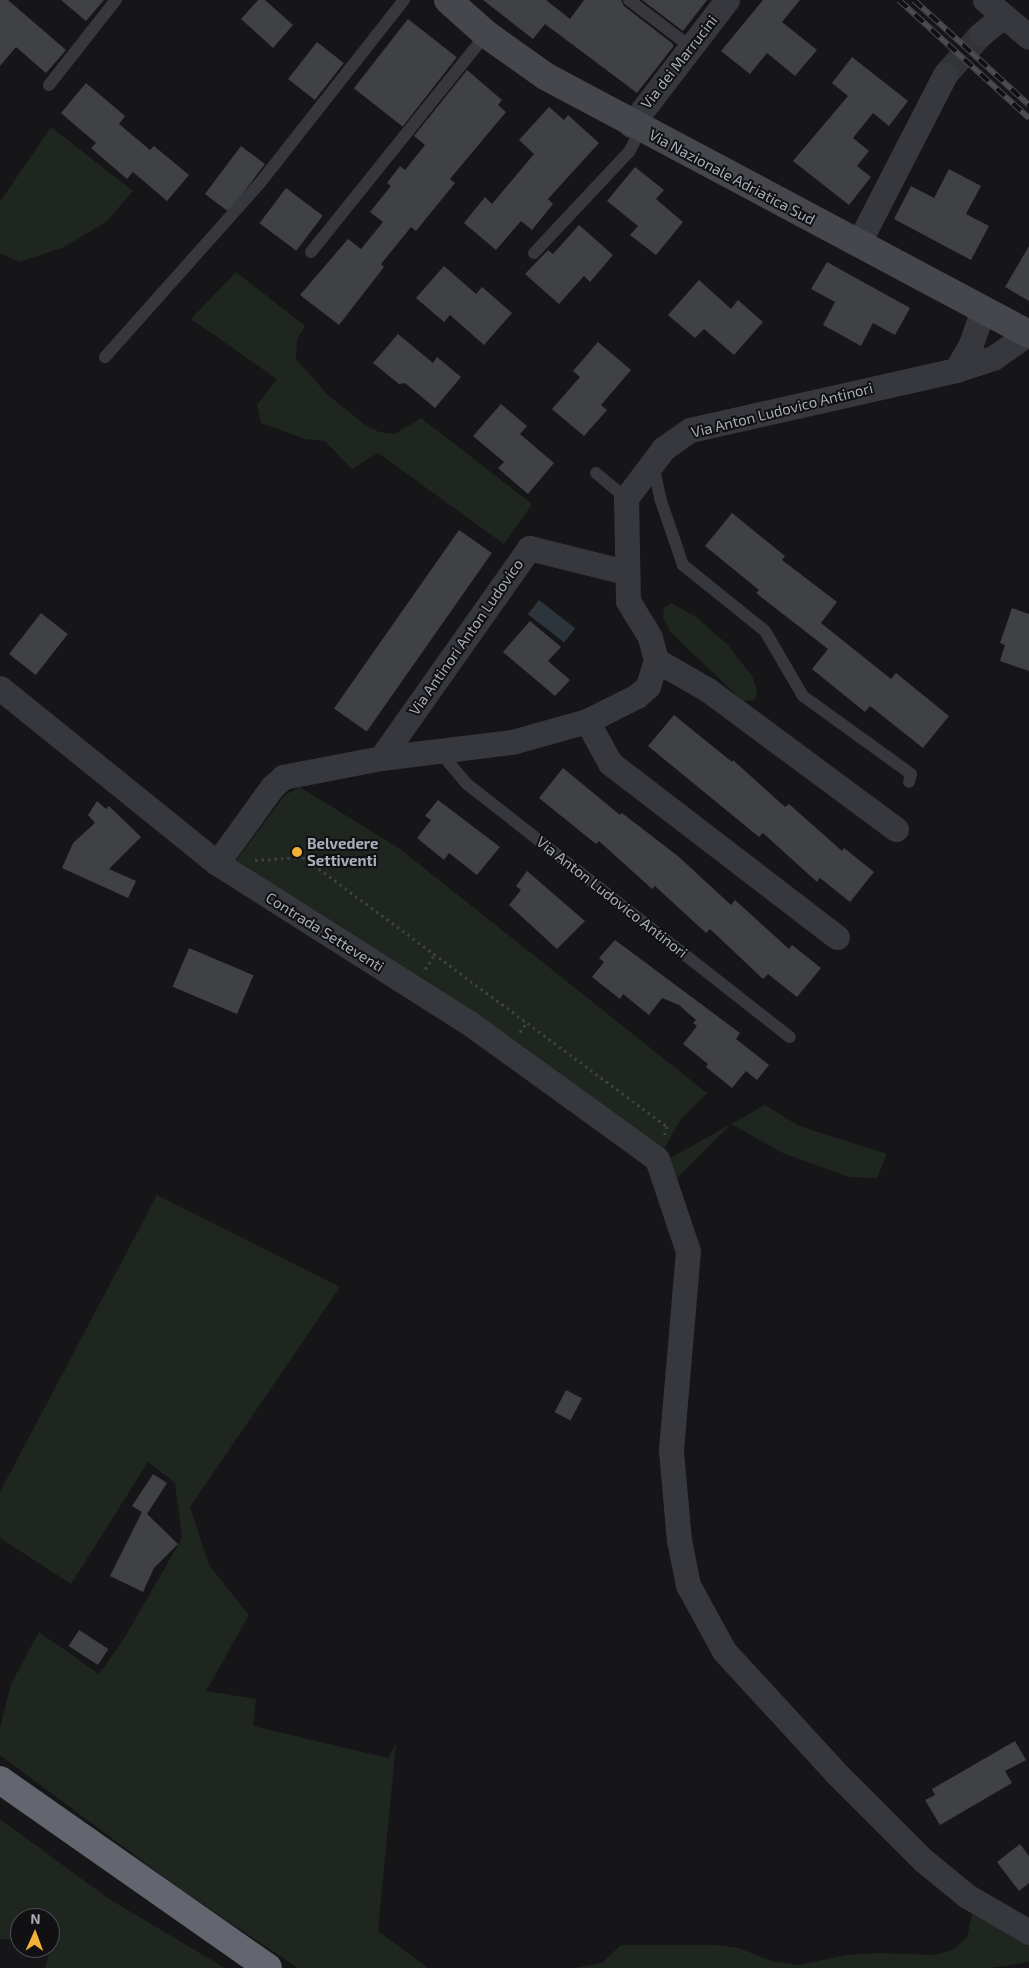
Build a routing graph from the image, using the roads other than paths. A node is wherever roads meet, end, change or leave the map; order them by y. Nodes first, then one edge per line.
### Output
1 (116, 0) edge
2 (404, 0) edge
3 (448, 0) edge
4 (629, 0) edge
5 (728, 0) edge
6 (994, 8) edge
7 (486, 34) junction
8 (981, 34) tunnel mouth
9 (1029, 37) edge
10 (691, 47) junction
11 (945, 75) tunnel mouth
12 (49, 85) dead end
13 (636, 127) junction
14 (858, 244) junction
15 (311, 252) dead end
16 (534, 253) dead end
17 (983, 310) junction
18 (1029, 333) edge
19 (105, 357) dead end
20 (956, 370) junction
21 (653, 464) junction
22 (596, 473) dead end
23 (626, 498) junction
24 (625, 572) junction
25 (656, 660) junction
26 (0, 688) edge
27 (587, 721) junction
28 (439, 751) junction
29 (380, 758) junction
30 (909, 782) dead end
31 (896, 829) dead end
32 (217, 863) junction
33 (837, 937) dead end
34 (790, 1037) dead end
35 (0, 1780) edge
36 (1029, 1932) edge
37 (268, 1968) edge

1 - 12 lane
2 - 19 lane
3 - 7 main road, Via Nazionale Adriatica Sud
4 - 10 lane
5 - 10 street, Via dei Marrucini
6 - 8 street
6 - 9 street
7 - 13 main road, Via Nazionale Adriatica Sud
7 - 15 lane
10 - 13 street, Via dei Marrucini
11 - 14 street
13 - 14 main road, Via Nazionale Adriatica Sud
13 - 16 lane
14 - 17 main road, Via Nazionale Adriatica Sud
17 - 18 main road, Via Nazionale Adriatica Sud
17 - 20 street
18 - 20 street, Via Anton Ludovico Antinori
20 - 21 street, Via Anton Ludovico Antinori
21 - 23 street, Via Anton Ludovico Antinori
21 - 30 lane
22 - 23 lane
23 - 24 street
24 - 25 street
24 - 29 street, Via Antinori Anton Ludovico
25 - 27 street
25 - 31 street
26 - 32 street, Contrada Setteventi
27 - 28 street
27 - 33 street
28 - 29 street
28 - 34 lane, Via Anton Ludovico Antinori
29 - 32 street
32 - 36 street, Contrada Setteventi
35 - 37 highway

